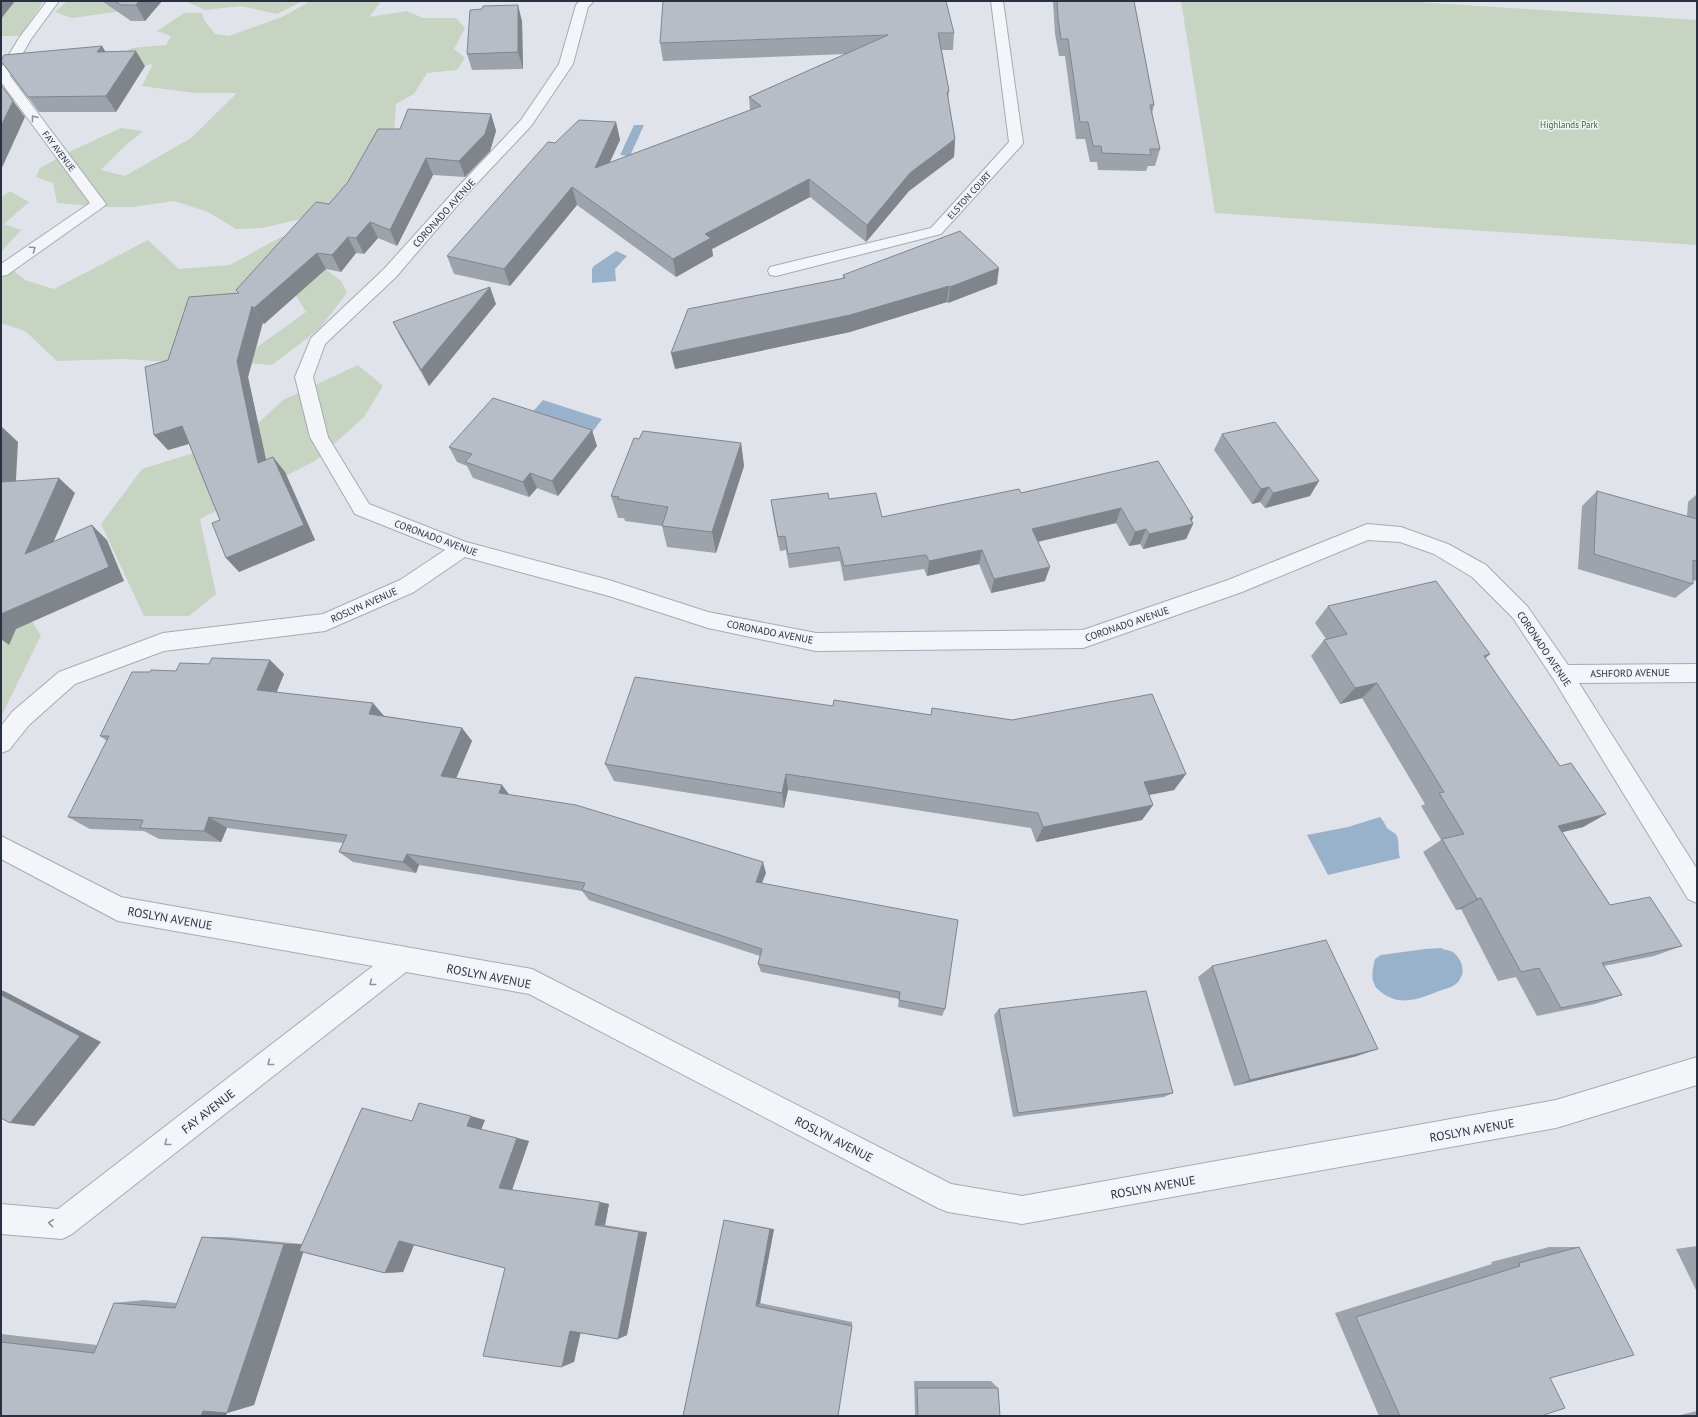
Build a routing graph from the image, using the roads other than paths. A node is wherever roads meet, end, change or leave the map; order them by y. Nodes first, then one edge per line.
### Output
1 (53, 1) edge
2 (588, 1) edge
3 (997, 1) edge
4 (1, 271) edge
5 (776, 271) dead end
6 (462, 549) junction
7 (1697, 673) edge
8 (1562, 674) junction
9 (1, 743) edge
10 (1, 847) edge
11 (1697, 891) edge
12 (403, 959) junction
13 (1697, 1071) edge
14 (1, 1219) edge

4 -> 1 street, FAY AVENUE
2 - 6 street, CORONADO AVENUE
3 - 5 street, ELSTON COURT
6 - 8 street, CORONADO AVENUE
6 - 9 street, ROSLYN AVENUE
7 - 8 street, ASHFORD AVENUE
8 - 11 street, CORONADO AVENUE
10 - 12 street, ROSLYN AVENUE
12 - 13 street, ROSLYN AVENUE
12 -> 14 street, FAY AVENUE

